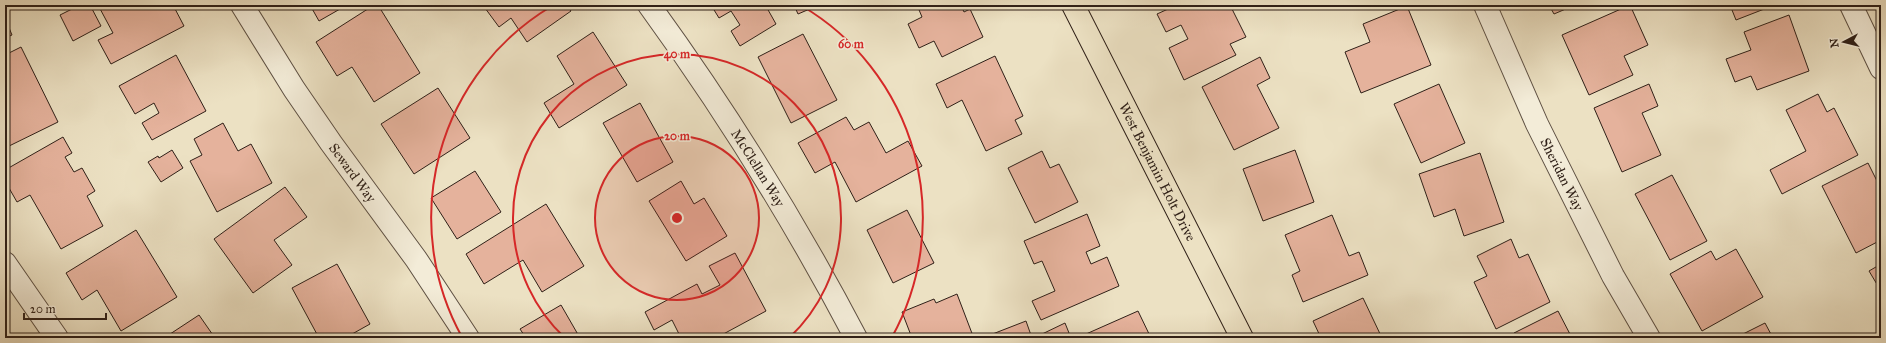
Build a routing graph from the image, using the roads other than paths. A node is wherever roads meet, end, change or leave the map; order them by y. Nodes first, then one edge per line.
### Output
1 (242, 5) edge
2 (649, 5) edge
3 (1073, 5) edge
4 (1485, 5) edge
5 (1850, 5) edge
6 (1881, 68) edge
7 (5, 263) edge
8 (57, 338) edge
9 (468, 338) edge
10 (856, 338) edge
11 (1242, 338) edge
12 (1649, 338) edge

1 - 9 street, Seward Way
2 - 10 street, McClellan Way
3 - 11 main road, West Benjamin Holt Drive
4 - 12 street, Sheridan Way
5 - 6 street
7 - 8 street

